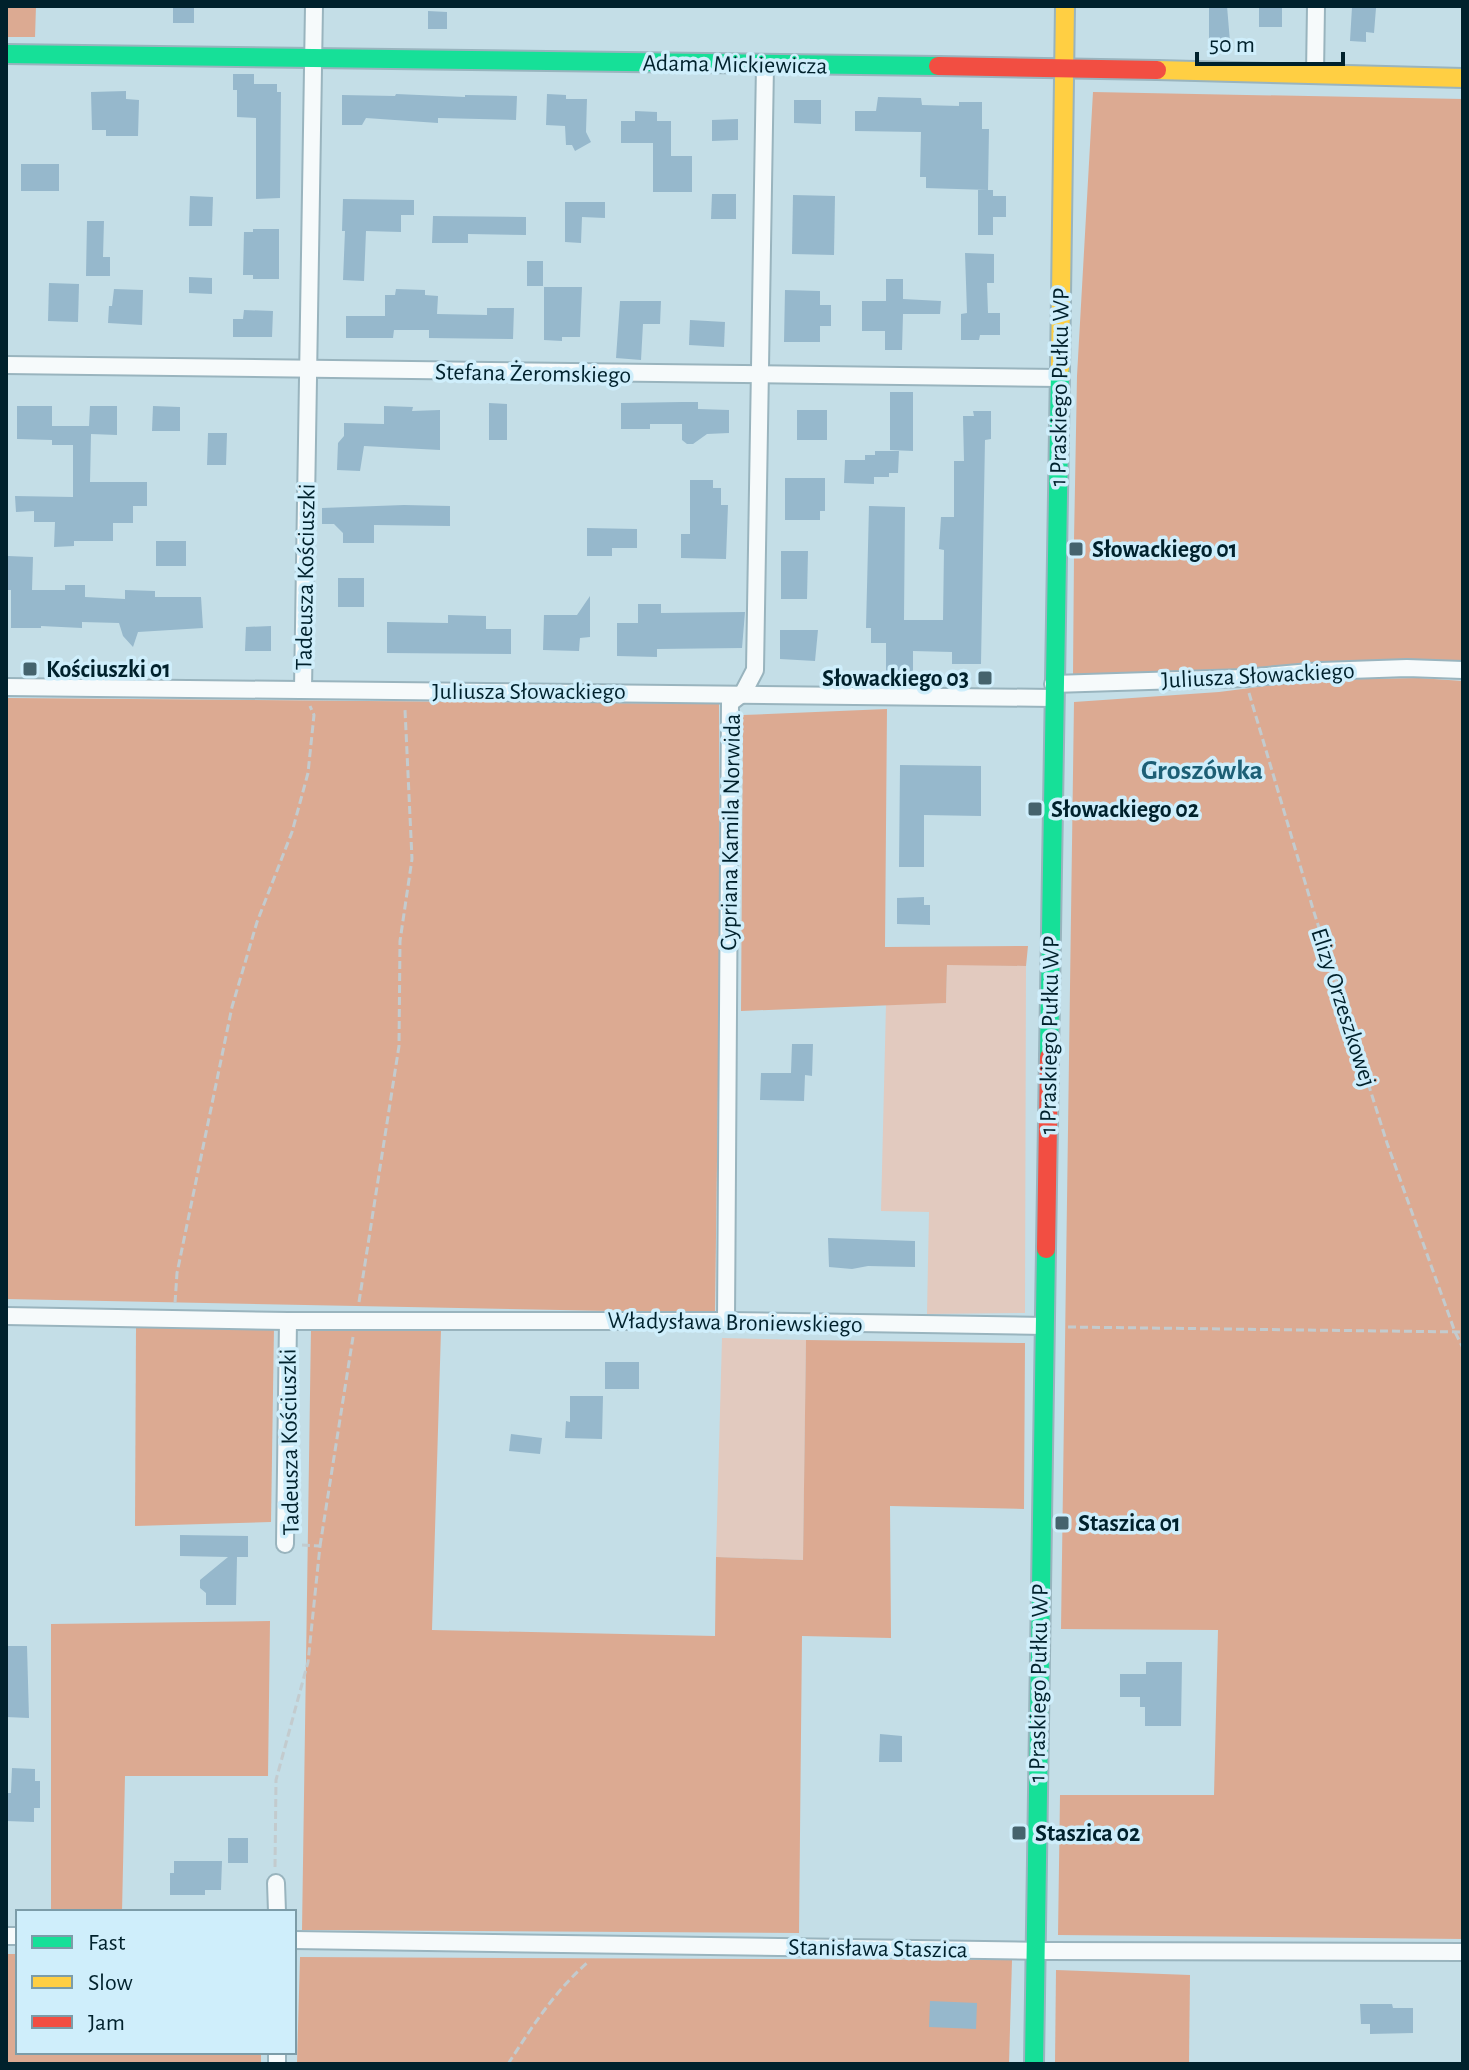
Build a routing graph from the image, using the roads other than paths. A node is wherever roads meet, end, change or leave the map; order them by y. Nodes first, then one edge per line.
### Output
1 (314, 6) edge
2 (1065, 6) edge
3 (1316, 6) edge
4 (6, 54) edge
5 (314, 59) junction
6 (765, 65) junction
7 (1064, 68) junction
8 (1315, 74) junction
9 (1463, 78) edge
10 (6, 365) edge
11 (309, 370) junction
12 (761, 375) junction
13 (1059, 378) junction
14 (1463, 670) edge
15 (6, 687) edge
16 (303, 689) junction
17 (1053, 691) junction
18 (743, 693) junction
19 (6, 1316) edge
20 (288, 1321) junction
21 (726, 1321) junction
22 (1045, 1326) junction
23 (285, 1544) road end
24 (276, 1883) road end
25 (277, 1910) edge
26 (296, 1940) edge
27 (1035, 1950) junction
28 (1463, 1952) edge
29 (1034, 2064) edge

1 - 5 street, Tadeusza Kościuszki
2 - 7 street, 1 Praskiego Pułku WP
3 - 8 street
4 - 5 street, Adama Mickiewicza
5 - 6 street, Adama Mickiewicza
5 - 11 street, Tadeusza Kościuszki
6 - 7 street, Adama Mickiewicza
6 - 12 street, Cypriana Kamila Norwida
7 - 8 street, Adama Mickiewicza
7 - 13 street, 1 Praskiego Pułku WP
8 - 9 street, Adama Mickiewicza
10 - 11 street, Stefana Żeromskiego
11 - 12 street, Stefana Żeromskiego
11 - 16 street, Tadeusza Kościuszki
12 - 13 street, Stefana Żeromskiego
12 - 18 street, Cypriana Kamila Norwida
13 - 17 street, 1 Praskiego Pułku WP
14 - 17 street, Juliusza Słowackiego
15 - 16 street, Juliusza Słowackiego
16 - 18 street, Juliusza Słowackiego
17 - 18 street, Juliusza Słowackiego
17 - 22 street, 1 Praskiego Pułku WP
18 - 21 street, Cypriana Kamila Norwida
19 - 20 street, Władysława Broniewskiego
20 - 21 street, Władysława Broniewskiego
20 - 23 street, Tadeusza Kościuszki
21 - 22 street, Władysława Broniewskiego
22 - 27 street, 1 Praskiego Pułku WP
24 - 25 street
26 - 27 street, Stanisława Staszica
27 - 28 street, Stanisława Staszica
27 - 29 street, 1 Praskiego Pułku WP

